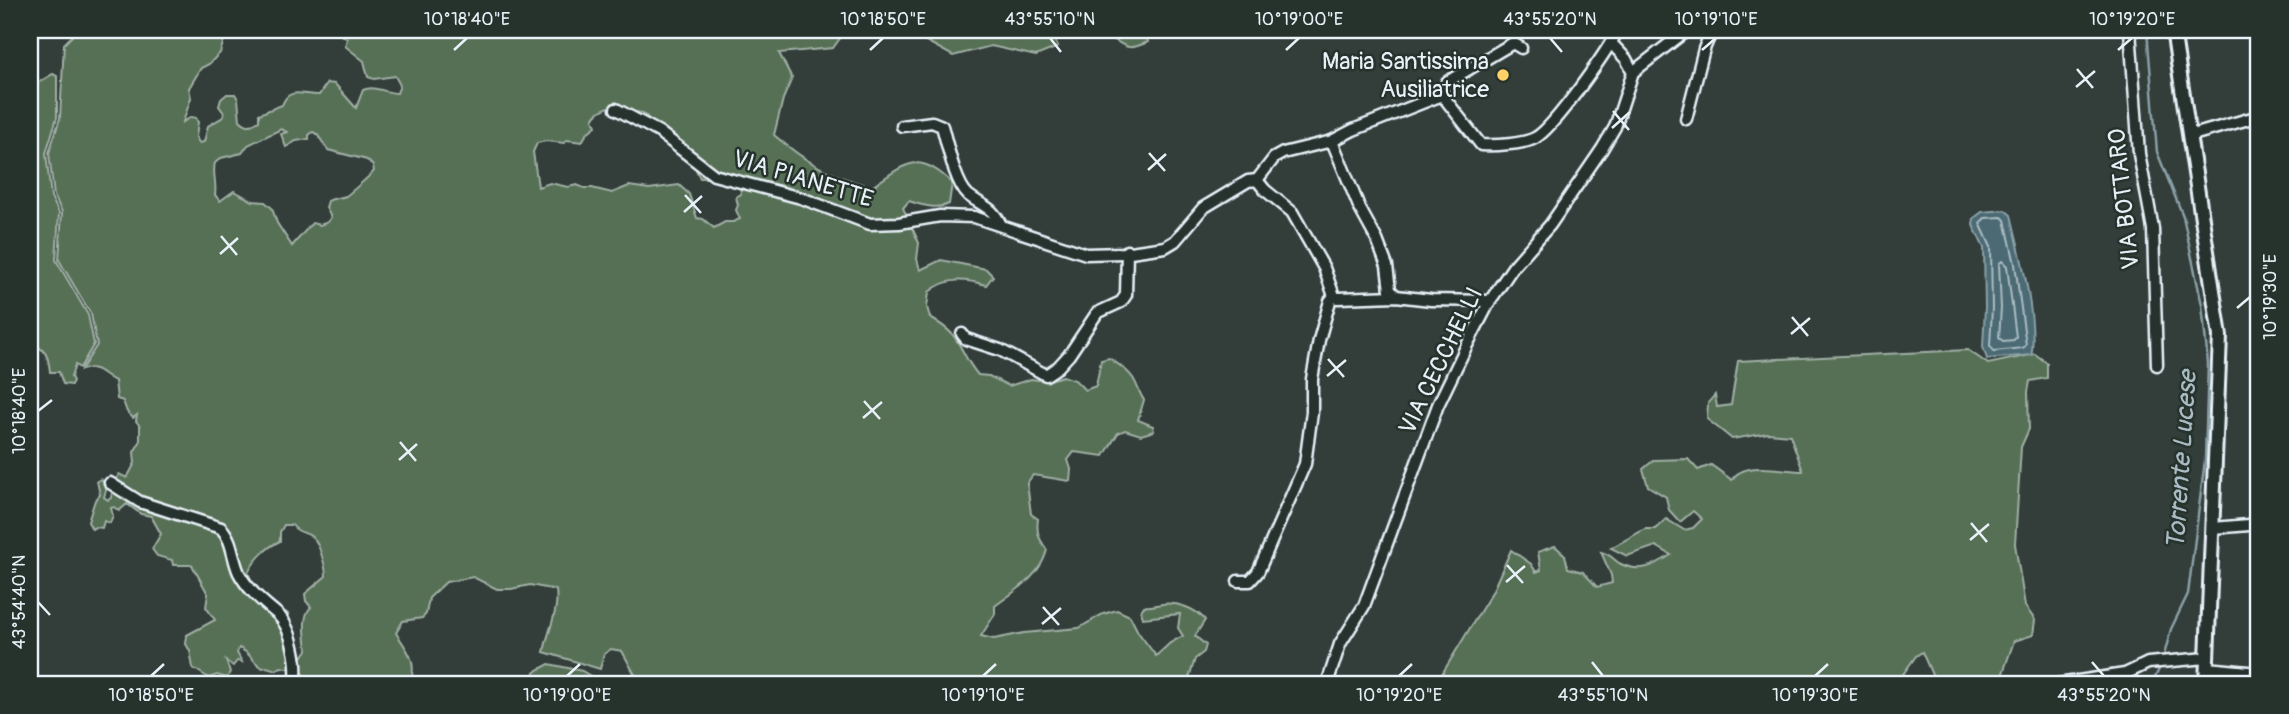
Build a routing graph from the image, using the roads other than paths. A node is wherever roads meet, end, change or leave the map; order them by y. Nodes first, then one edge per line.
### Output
1 (1618, 30) edge
2 (1687, 30) edge
3 (1712, 30) edge
4 (2130, 30) edge
5 (2173, 30) edge
6 (1611, 43) junction
7 (1521, 48) dead end
8 (1633, 72) junction
9 (1442, 95) junction
10 (616, 108) dead end
11 (2259, 116) edge
12 (1686, 119) dead end
13 (902, 126) dead end
14 (2189, 135) junction
15 (1332, 141) junction
16 (1257, 180) junction
17 (1001, 225) junction
18 (1127, 251) junction
19 (1334, 296) junction
20 (1396, 296) junction
21 (1490, 301) junction
22 (962, 334) dead end
23 (2157, 365) dead end
24 (110, 483) dead end
25 (2259, 521) edge
26 (2213, 528) junction
27 (1238, 581) dead end
28 (2207, 663) junction
29 (2259, 673) edge
30 (295, 684) edge
31 (1327, 684) edge
32 (2058, 684) edge
33 (2206, 684) edge

1 - 6 street
2 - 8 street
3 - 12 street
4 - 23 street, VIA BOTTARO
5 - 14 main road
6 - 8 street
6 - 9 street
7 - 9 street
8 - 21 street, VIA CECCHELLI
9 - 15 street
10 - 17 street, VIA PIANETTE
11 - 14 street
13 - 17 street
14 - 26 main road
15 - 16 street
15 - 20 street
16 - 18 street, VIA PIANETTE
16 - 19 street
17 - 18 street, VIA PIANETTE
18 - 22 street
19 - 20 street
19 - 27 street
20 - 21 street
21 - 31 street, VIA CECCHELLI
24 - 30 street
25 - 26 street
26 - 28 main road
28 - 29 street
28 - 32 street
28 - 33 main road

